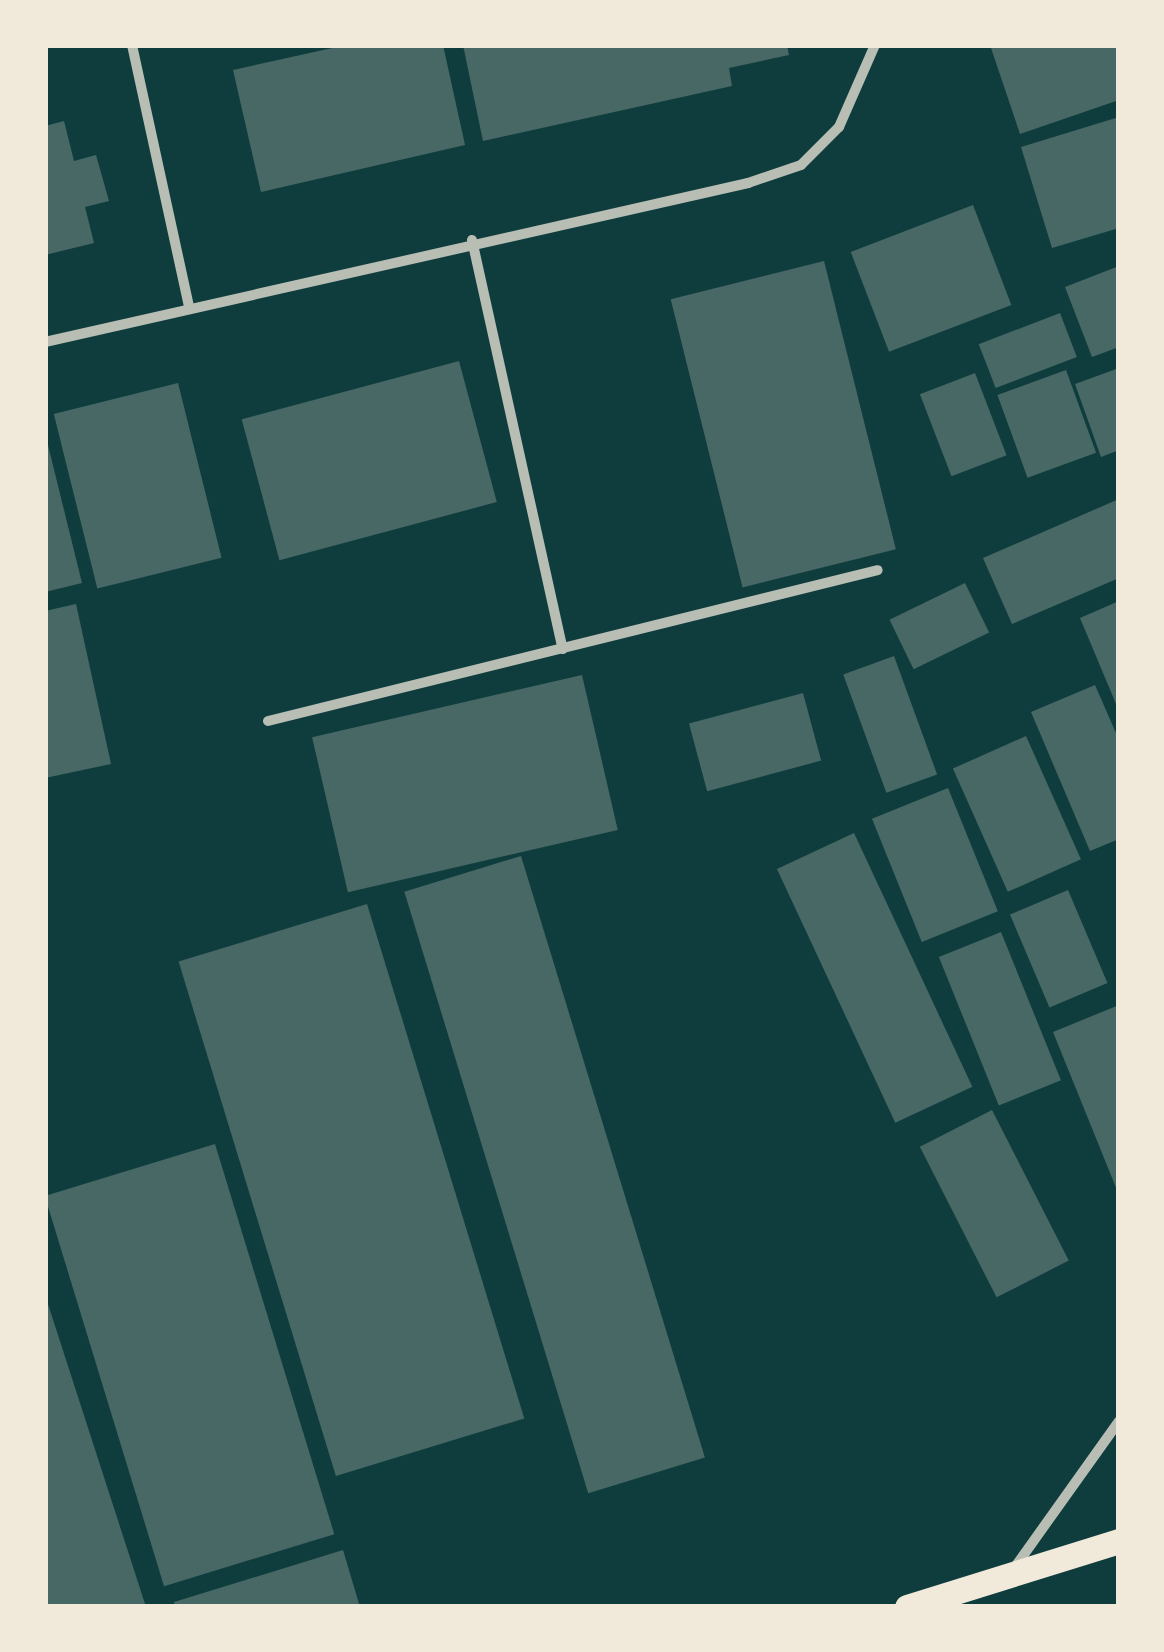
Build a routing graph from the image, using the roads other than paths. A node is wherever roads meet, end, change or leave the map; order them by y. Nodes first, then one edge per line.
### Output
1 (132, 45) edge
2 (875, 45) edge
3 (472, 240) junction
4 (189, 307) junction
5 (45, 342) edge
6 (878, 570) dead end
7 (563, 650) junction
8 (268, 720) dead end
9 (1119, 1421) edge
10 (1119, 1541) edge
11 (1009, 1576) junction
12 (907, 1607) edge

1 - 4 street
2 - 3 street
3 - 4 street
3 - 7 street
4 - 5 street
6 - 7 street
7 - 8 street
9 - 11 street
10 - 11 main road
11 - 12 main road

